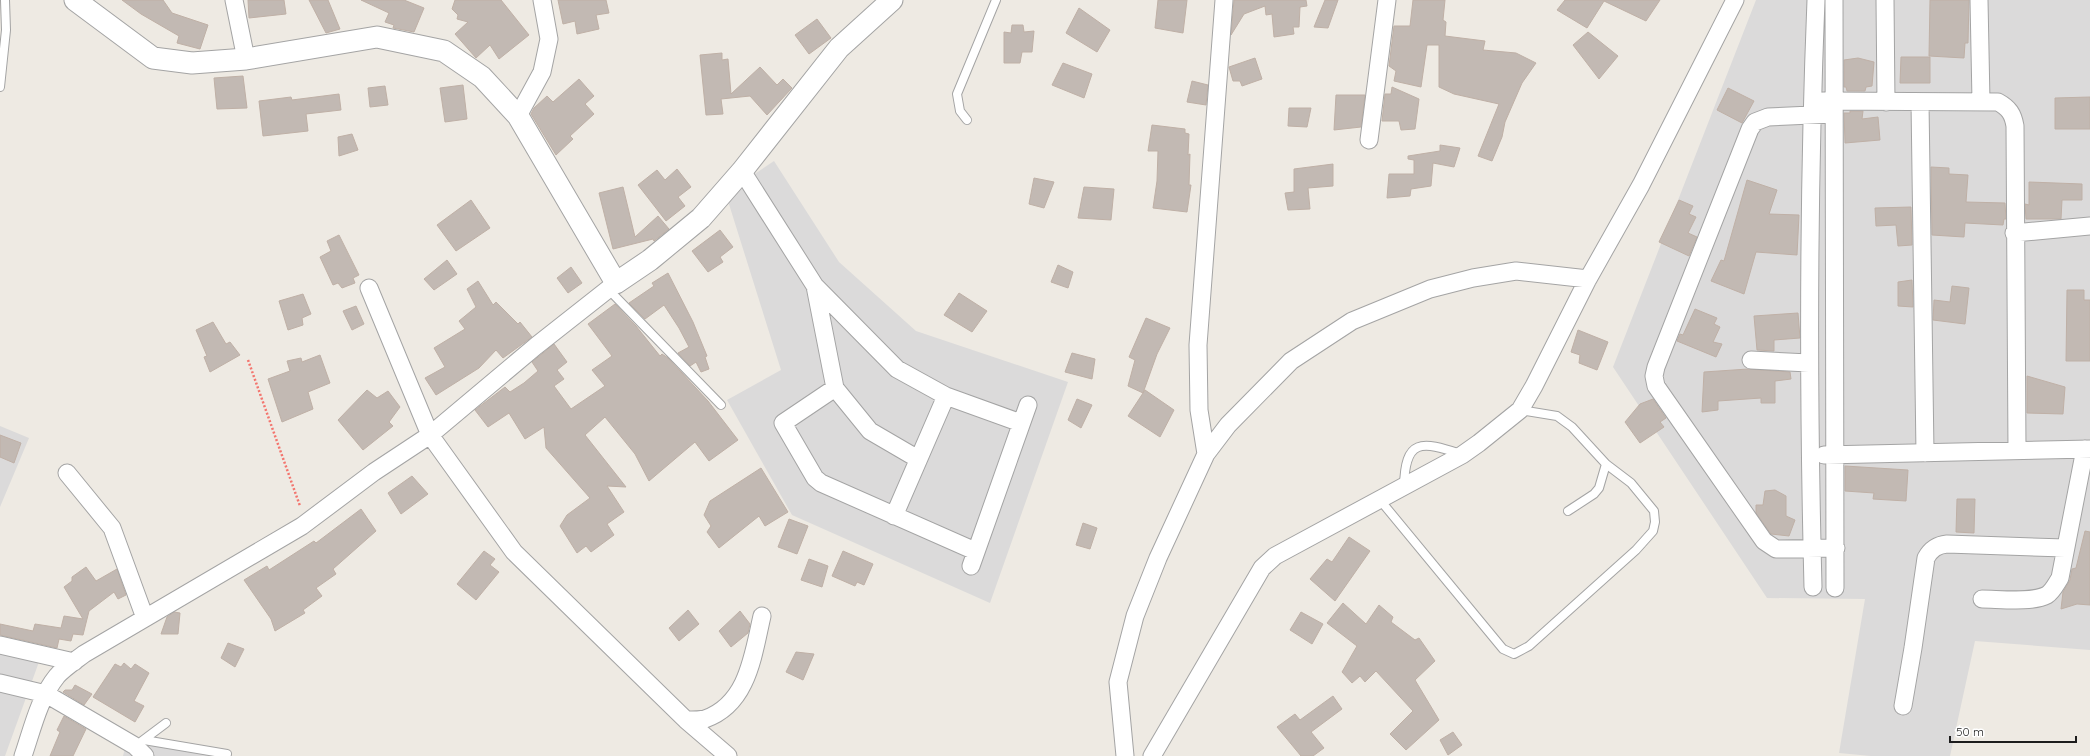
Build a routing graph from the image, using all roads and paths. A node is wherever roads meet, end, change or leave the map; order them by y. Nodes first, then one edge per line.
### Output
1 (5, 0) edge
2 (76, 0) edge
3 (234, 0) edge
4 (542, 0) edge
5 (892, 0) edge
6 (996, 0) edge
7 (1224, 0) edge
8 (1387, 0) edge
9 (1735, 0) edge
10 (1816, 0) edge
11 (1834, 0) edge
12 (1885, 0) edge
13 (1979, 0) edge
14 (246, 59) junction
15 (0, 87) edge
16 (1981, 101) junction
17 (1886, 102) junction
18 (1920, 102) junction
19 (1812, 108) junction
20 (1834, 108) junction
21 (518, 116) junction
22 (967, 120) dead end
23 (1369, 140) dead end
24 (742, 171) junction
25 (2090, 226) edge
26 (2014, 232) junction
27 (1588, 279) junction
28 (612, 286) junction
29 (815, 286) junction
30 (368, 288) dead end
31 (248, 360) dead end
32 (1751, 360) dead end
33 (1808, 363) junction
34 (835, 388) junction
35 (946, 396) junction
36 (721, 405) dead end
37 (1028, 405) dead end
38 (1520, 410) junction
39 (1021, 423) junction
40 (430, 435) junction
41 (2088, 449) edge
42 (2017, 450) junction
43 (1925, 453) junction
44 (1206, 454) junction
45 (1462, 455) junction
46 (1835, 455) junction
47 (1810, 456) junction
48 (918, 459) junction
49 (1606, 464) junction
50 (67, 473) dead end
51 (1404, 487) junction
52 (1380, 500) junction
53 (1568, 511) dead end
54 (894, 516) junction
55 (306, 523) junction
56 (1836, 548) junction
57 (2065, 548) junction
58 (1812, 549) junction
59 (1813, 587) dead end
60 (1835, 588) dead end
61 (1982, 599) dead end
62 (762, 616) dead end
63 (145, 618) junction
64 (0, 645) edge
65 (74, 662) junction
66 (0, 683) edge
67 (46, 694) junction
68 (1903, 706) dead end
69 (686, 720) junction
70 (166, 723) dead end
71 (141, 747) edge
72 (227, 754) dead end
73 (23, 756) edge
74 (728, 756) edge
75 (1125, 756) edge
76 (1152, 756) edge

1 - 15 lane
2 - 14 street
3 - 14 street
4 - 21 street
5 - 24 street
6 - 22 lane
7 - 44 street
8 - 23 street
9 - 27 street
10 - 19 street
11 - 20 street
12 - 17 street
13 - 16 street
14 - 21 street
16 - 18 street
16 - 26 street
17 - 18 street
17 - 20 street
18 - 43 street
19 - 20 street
19 - 33 street
19 - 58 street
20 - 46 street
21 - 28 street
24 - 28 street
24 - 29 street
25 - 26 street
26 - 42 street
27 - 38 street
27 - 44 street
28 - 36 lane
28 - 40 street
29 - 34 street
29 - 35 street
30 - 40 street
31 - 55 path
32 - 33 street
33 - 47 street
34 - 48 street
34 - 54 street
35 - 39 street
35 - 48 street
37 - 39 street
38 - 45 street
38 - 49 lane
39 - 54 street
40 - 55 street
40 - 69 street
41 - 42 street
41 - 57 street
42 - 43 street
43 - 46 street
44 - 75 street
45 - 51 street
45 - 51 lane
46 - 47 street
46 - 56 street
47 - 58 street
48 - 54 street
49 - 52 lane
49 - 53 lane
50 - 63 street
51 - 52 street
52 - 76 street
55 - 63 street
56 - 58 street
56 - 60 street
57 - 61 street
57 - 68 street
58 - 59 street
62 - 69 street
63 - 65 street
64 - 65 street
65 - 67 street
66 - 67 street
67 - 71 street
67 - 73 street
69 - 74 street
70 - 71 lane
71 - 72 lane

